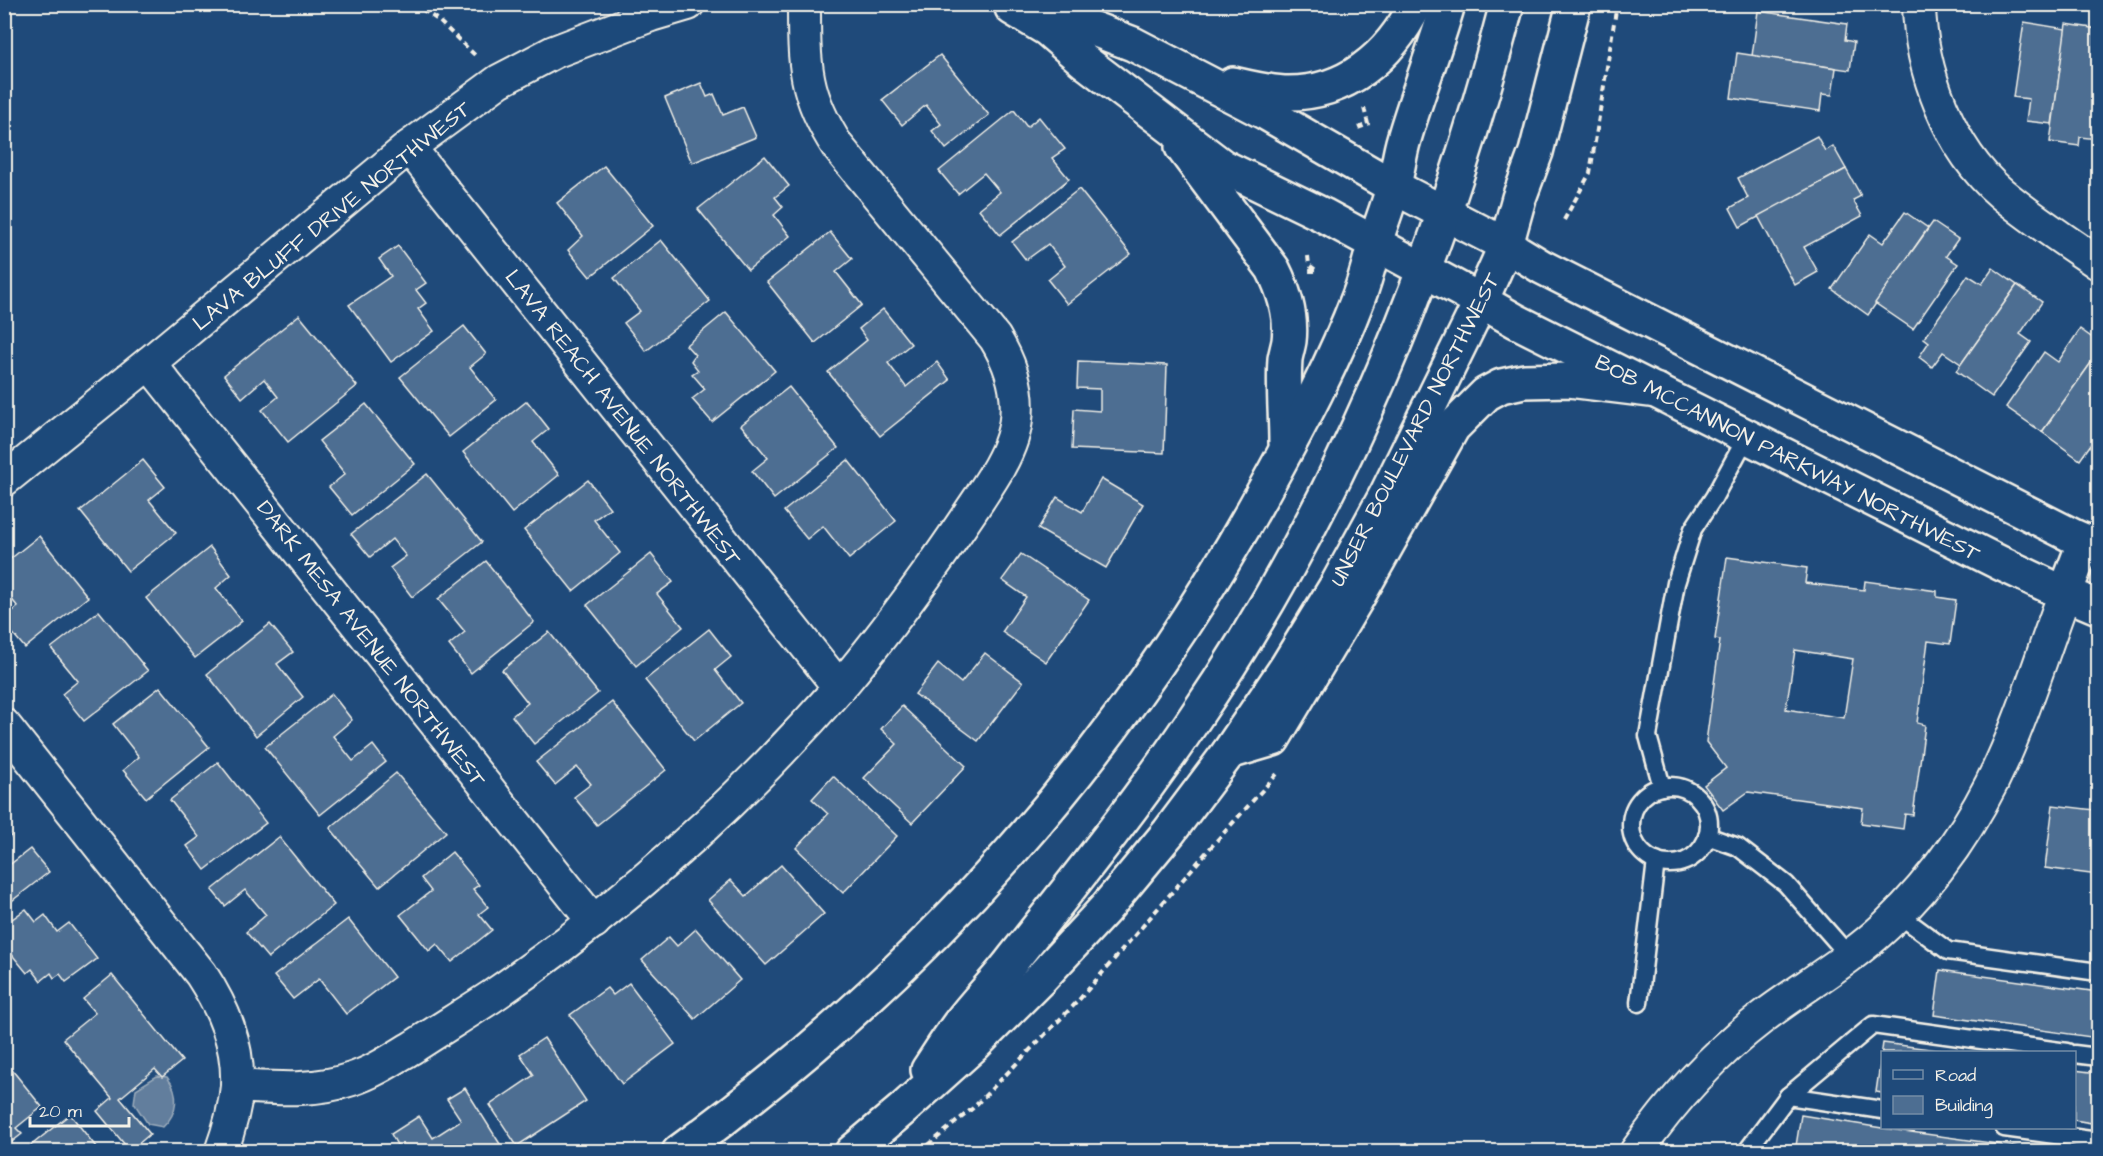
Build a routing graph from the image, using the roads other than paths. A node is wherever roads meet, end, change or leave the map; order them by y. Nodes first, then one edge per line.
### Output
1 (688, 4) edge
2 (804, 4) edge
3 (1416, 4) edge
4 (1448, 4) edge
5 (1507, 4) edge
6 (1574, 4) edge
7 (1919, 4) edge
8 (1005, 6) edge
9 (1191, 74) junction
10 (1163, 122) junction
11 (409, 147) junction
12 (1394, 187) junction
13 (1445, 214) junction
14 (1375, 243) junction
15 (1506, 245) junction
16 (2098, 263) edge
17 (1425, 269) junction
18 (1481, 301) junction
19 (150, 363) junction
20 (1658, 391) junction
21 (1747, 436) junction
22 (1286, 451) junction
23 (4, 480) edge
24 (2092, 544) edge
25 (2065, 593) junction
26 (2098, 607) edge
27 (839, 687) junction
28 (4, 725) edge
29 (1229, 752) junction
30 (1662, 787) junction
31 (1707, 836) junction
32 (1656, 861) junction
33 (1898, 914) junction
34 (594, 922) junction
35 (1850, 957) junction
36 (2098, 972) edge
37 (1639, 1003) dead end
38 (2053, 1051) edge
39 (2076, 1054) edge
40 (2098, 1057) edge
41 (237, 1086) junction
42 (1788, 1096) junction
43 (903, 1109) junction
44 (1881, 1110) edge
45 (2011, 1129) edge
46 (2098, 1141) edge
47 (221, 1152) edge
48 (679, 1152) edge
49 (852, 1152) edge
50 (1635, 1152) edge
51 (1746, 1152) edge

1 - 11 street, LAVA BLUFF DRIVE NORTHWEST
2 - 27 street
3 - 9 main road
4 - 12 main road
5 - 13 main road
6 - 15 main road, UNSER BOULEVARD NORTHWEST
7 - 16 street
8 - 9 main road
8 - 10 main road
9 - 12 main road
10 - 14 main road, BOB MCCANNON PARKWAY NORTHWEST
10 - 22 main road
11 - 19 street, LAVA BLUFF DRIVE NORTHWEST
11 - 27 street, LAVA REACH AVENUE NORTHWEST
12 - 13 main road
12 - 14 main road
13 - 15 main road
13 - 17 main road
14 - 17 main road, BOB MCCANNON PARKWAY NORTHWEST
14 - 22 main road
15 - 18 main road, UNSER BOULEVARD NORTHWEST
15 - 24 main road
17 - 18 main road, BOB MCCANNON PARKWAY NORTHWEST
17 - 43 main road
18 - 20 main road, BOB MCCANNON PARKWAY NORTHWEST
18 - 29 main road, UNSER BOULEVARD NORTHWEST
19 - 23 street, LAVA BLUFF DRIVE NORTHWEST
19 - 34 street, DARK MESA AVENUE NORTHWEST
20 - 21 main road, BOB MCCANNON PARKWAY NORTHWEST
20 - 29 main road
21 - 25 main road, BOB MCCANNON PARKWAY NORTHWEST
21 - 30 lane
22 - 48 main road
24 - 25 main road
25 - 26 main road, BOB MCCANNON PARKWAY NORTHWEST
25 - 33 street
27 - 34 street
28 - 41 street
29 - 43 main road, UNSER BOULEVARD NORTHWEST
30 - 31 lane
30 - 32 lane
31 - 32 lane
31 - 35 lane
32 - 37 lane
33 - 35 street
33 - 36 lane
34 - 41 street
35 - 50 street
38 - 42 lane
39 - 40 lane
41 - 47 street
42 - 44 lane
42 - 51 lane
43 - 49 main road, UNSER BOULEVARD NORTHWEST
45 - 46 lane

